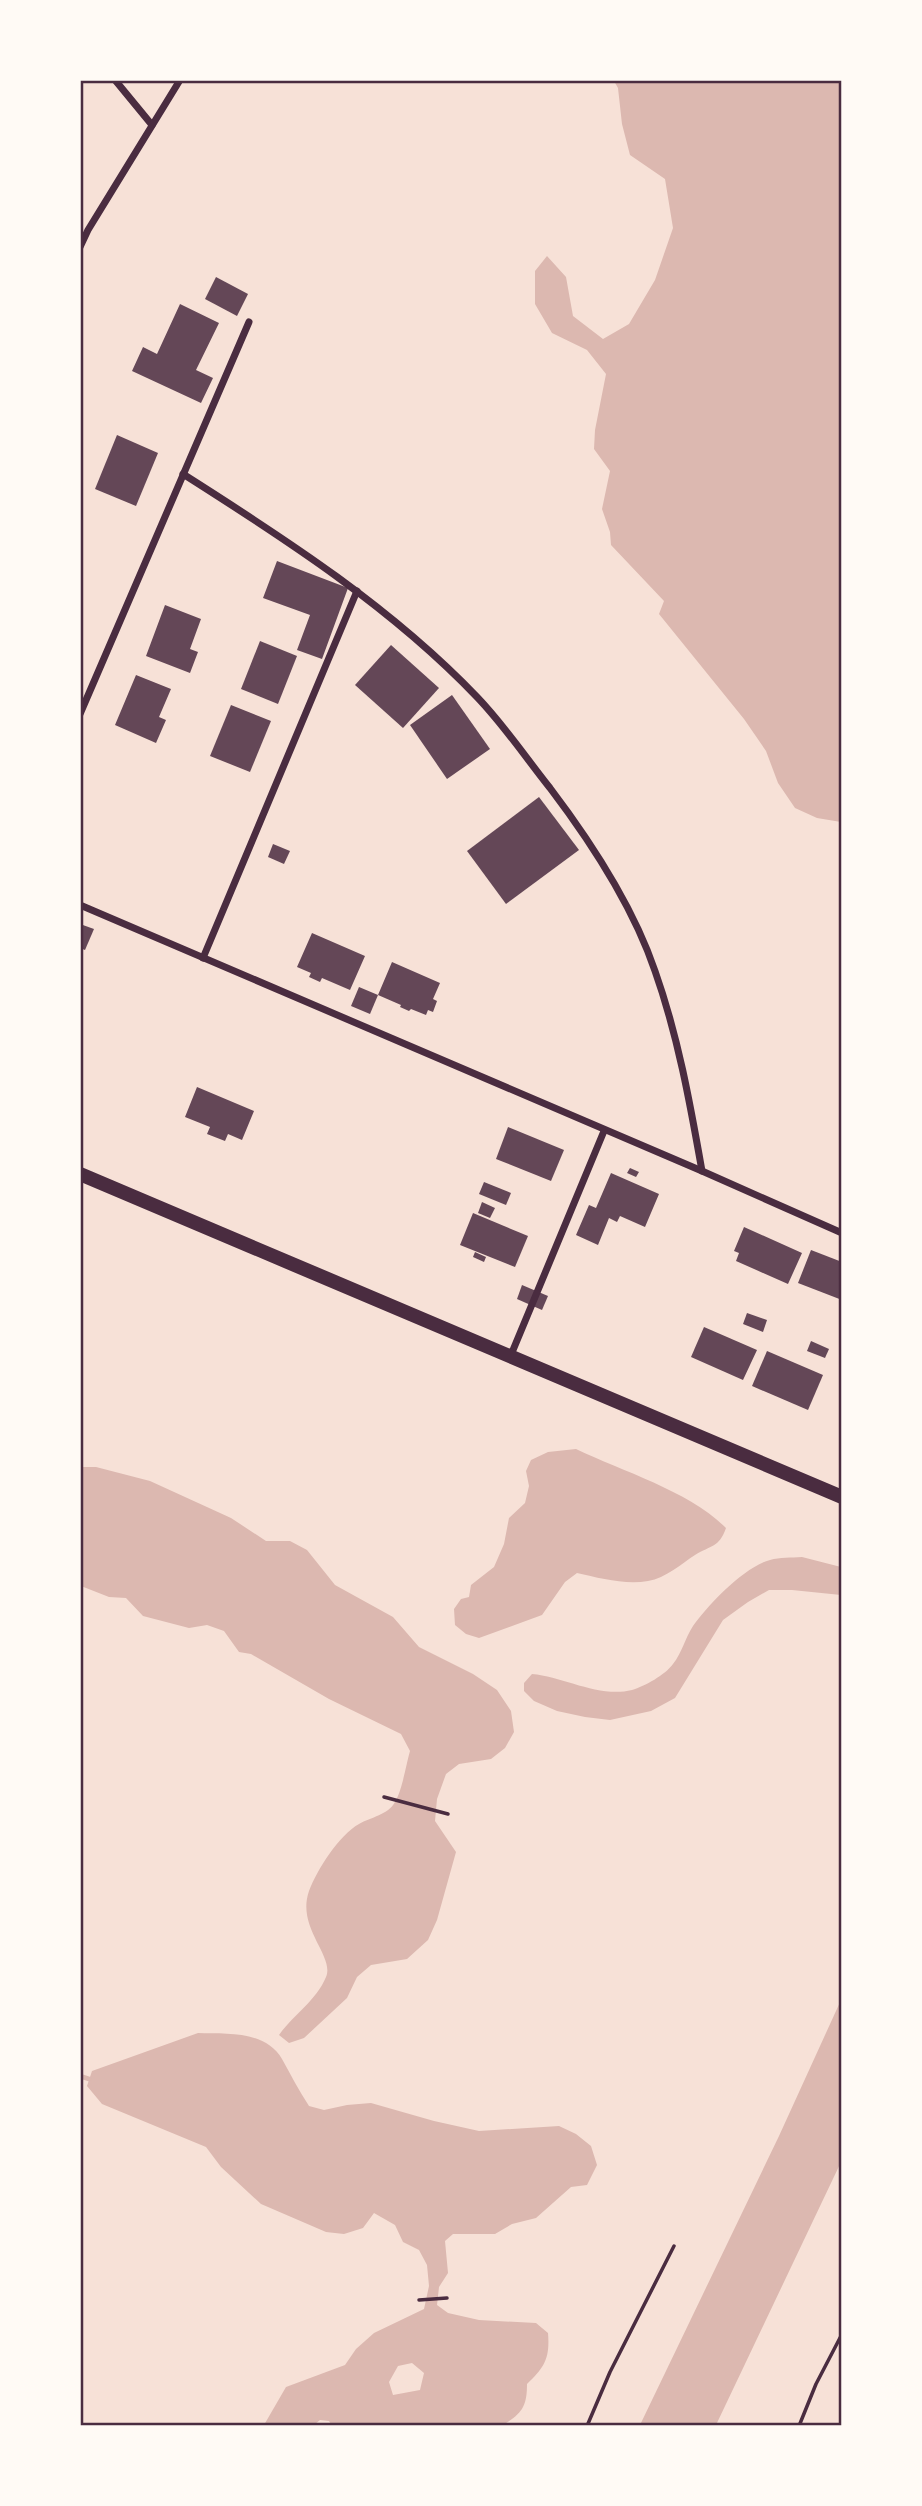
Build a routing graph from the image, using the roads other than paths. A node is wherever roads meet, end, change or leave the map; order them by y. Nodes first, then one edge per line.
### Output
1 (115, 80) edge
2 (180, 80) edge
3 (152, 125) junction
4 (80, 247) edge
5 (249, 322) dead end
6 (183, 474) junction
7 (357, 591) junction
8 (80, 714) edge
9 (80, 905) edge
10 (204, 958) junction
11 (604, 1131) junction
12 (702, 1171) junction
13 (80, 1174) edge
14 (842, 1233) edge
15 (511, 1355) junction
16 (842, 1497) edge

1 - 3 street
2 - 3 street
3 - 4 street
5 - 6 street
6 - 7 street
6 - 8 street
7 - 10 street
7 - 12 street
9 - 10 street
10 - 11 street
11 - 12 street
11 - 15 street
12 - 14 street
13 - 15 main road
15 - 16 main road

